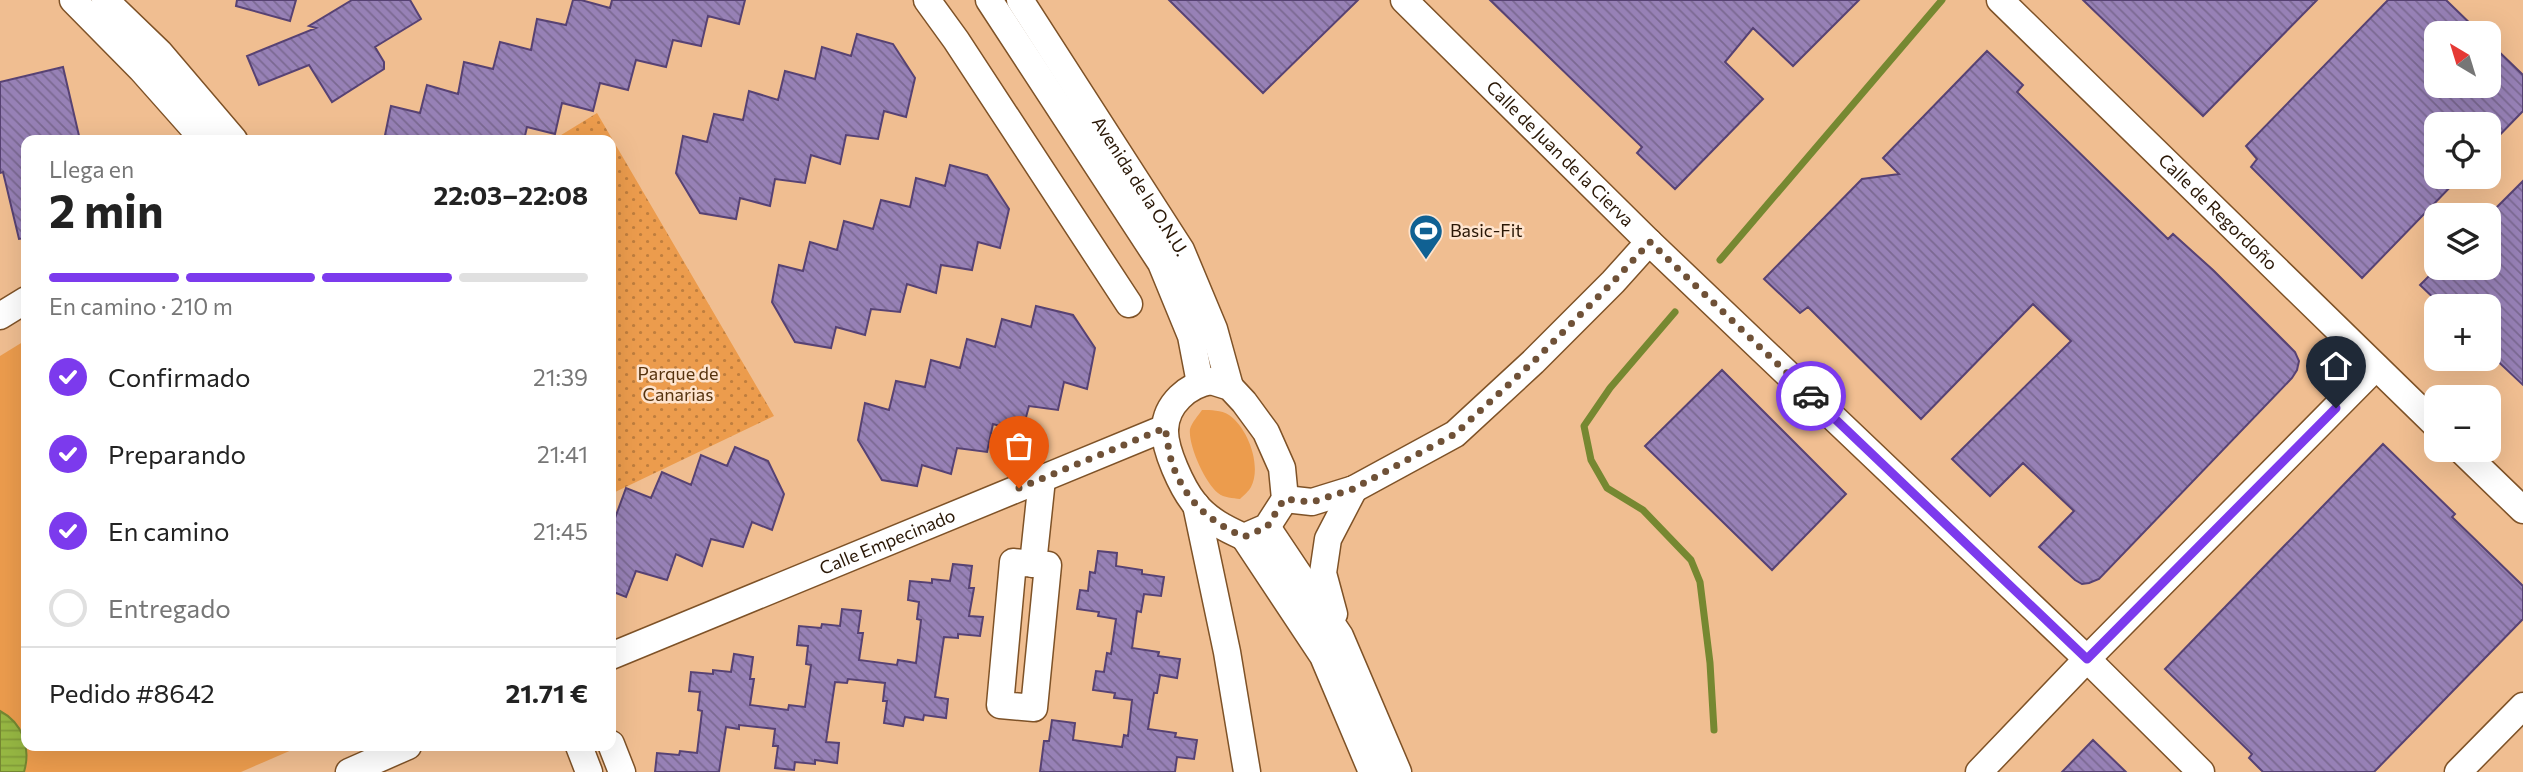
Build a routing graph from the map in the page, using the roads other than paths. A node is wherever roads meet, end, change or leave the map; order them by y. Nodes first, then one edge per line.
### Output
1 (73, 0) edge
2 (105, 0) edge
3 (928, 0) edge
4 (989, 0) edge
5 (1020, 0) edge
6 (1404, 0) edge
7 (2000, 0) edge
8 (196, 135) edge
9 (230, 135) edge
10 (1650, 242) junction
11 (21, 303) edge
12 (1129, 304) dead end
13 (0, 316) edge
14 (2376, 367) junction
15 (1200, 383) junction
16 (1230, 387) junction
17 (2424, 413) edge
18 (1165, 428) junction
19 (2473, 462) edge
20 (1042, 479) junction
21 (1353, 489) junction
22 (1284, 499) junction
23 (1196, 505) junction
24 (2523, 510) edge
25 (1255, 532) junction
26 (1033, 564) junction
27 (1340, 636) junction
28 (616, 654) edge
29 (2087, 659) junction
30 (2523, 706) edge
31 (397, 751) edge
32 (581, 751) edge
33 (614, 751) edge
34 (349, 772) edge
35 (589, 772) edge
36 (622, 772) edge
37 (1247, 772) edge
38 (1372, 772) edge
39 (1398, 772) edge
40 (1979, 772) edge
41 (2201, 772) edge
42 (2458, 772) edge

1 - 8 street
2 - 9 street
3 - 12 street
4 - 15 street, Avenida de la O.N.U.
5 - 16 street, Avenida de la O.N.U.
6 - 10 street, Calle de Juan de la Cierva
7 - 14 street, Calle de Regordoño
10 - 21 street
10 - 29 street, Calle de Juan de la Cierva
11 - 13 street
14 - 17 street, Calle de Regordoño
14 - 29 street
15 - 16 street
15 - 18 street
16 - 22 street
18 - 20 street, Calle Empecinado
18 - 23 street
19 - 24 street
20 - 26 street
20 - 28 street, Calle Empecinado
21 - 22 street
21 - 27 street
22 - 25 street
23 - 25 street
23 - 37 street
25 - 27 street
25 - 38 street
26 - 26 street
27 - 39 street
29 - 40 street
29 - 41 street, Calle de Juan de la Cierva
30 - 42 street
31 - 34 street
32 - 35 street
33 - 36 street

